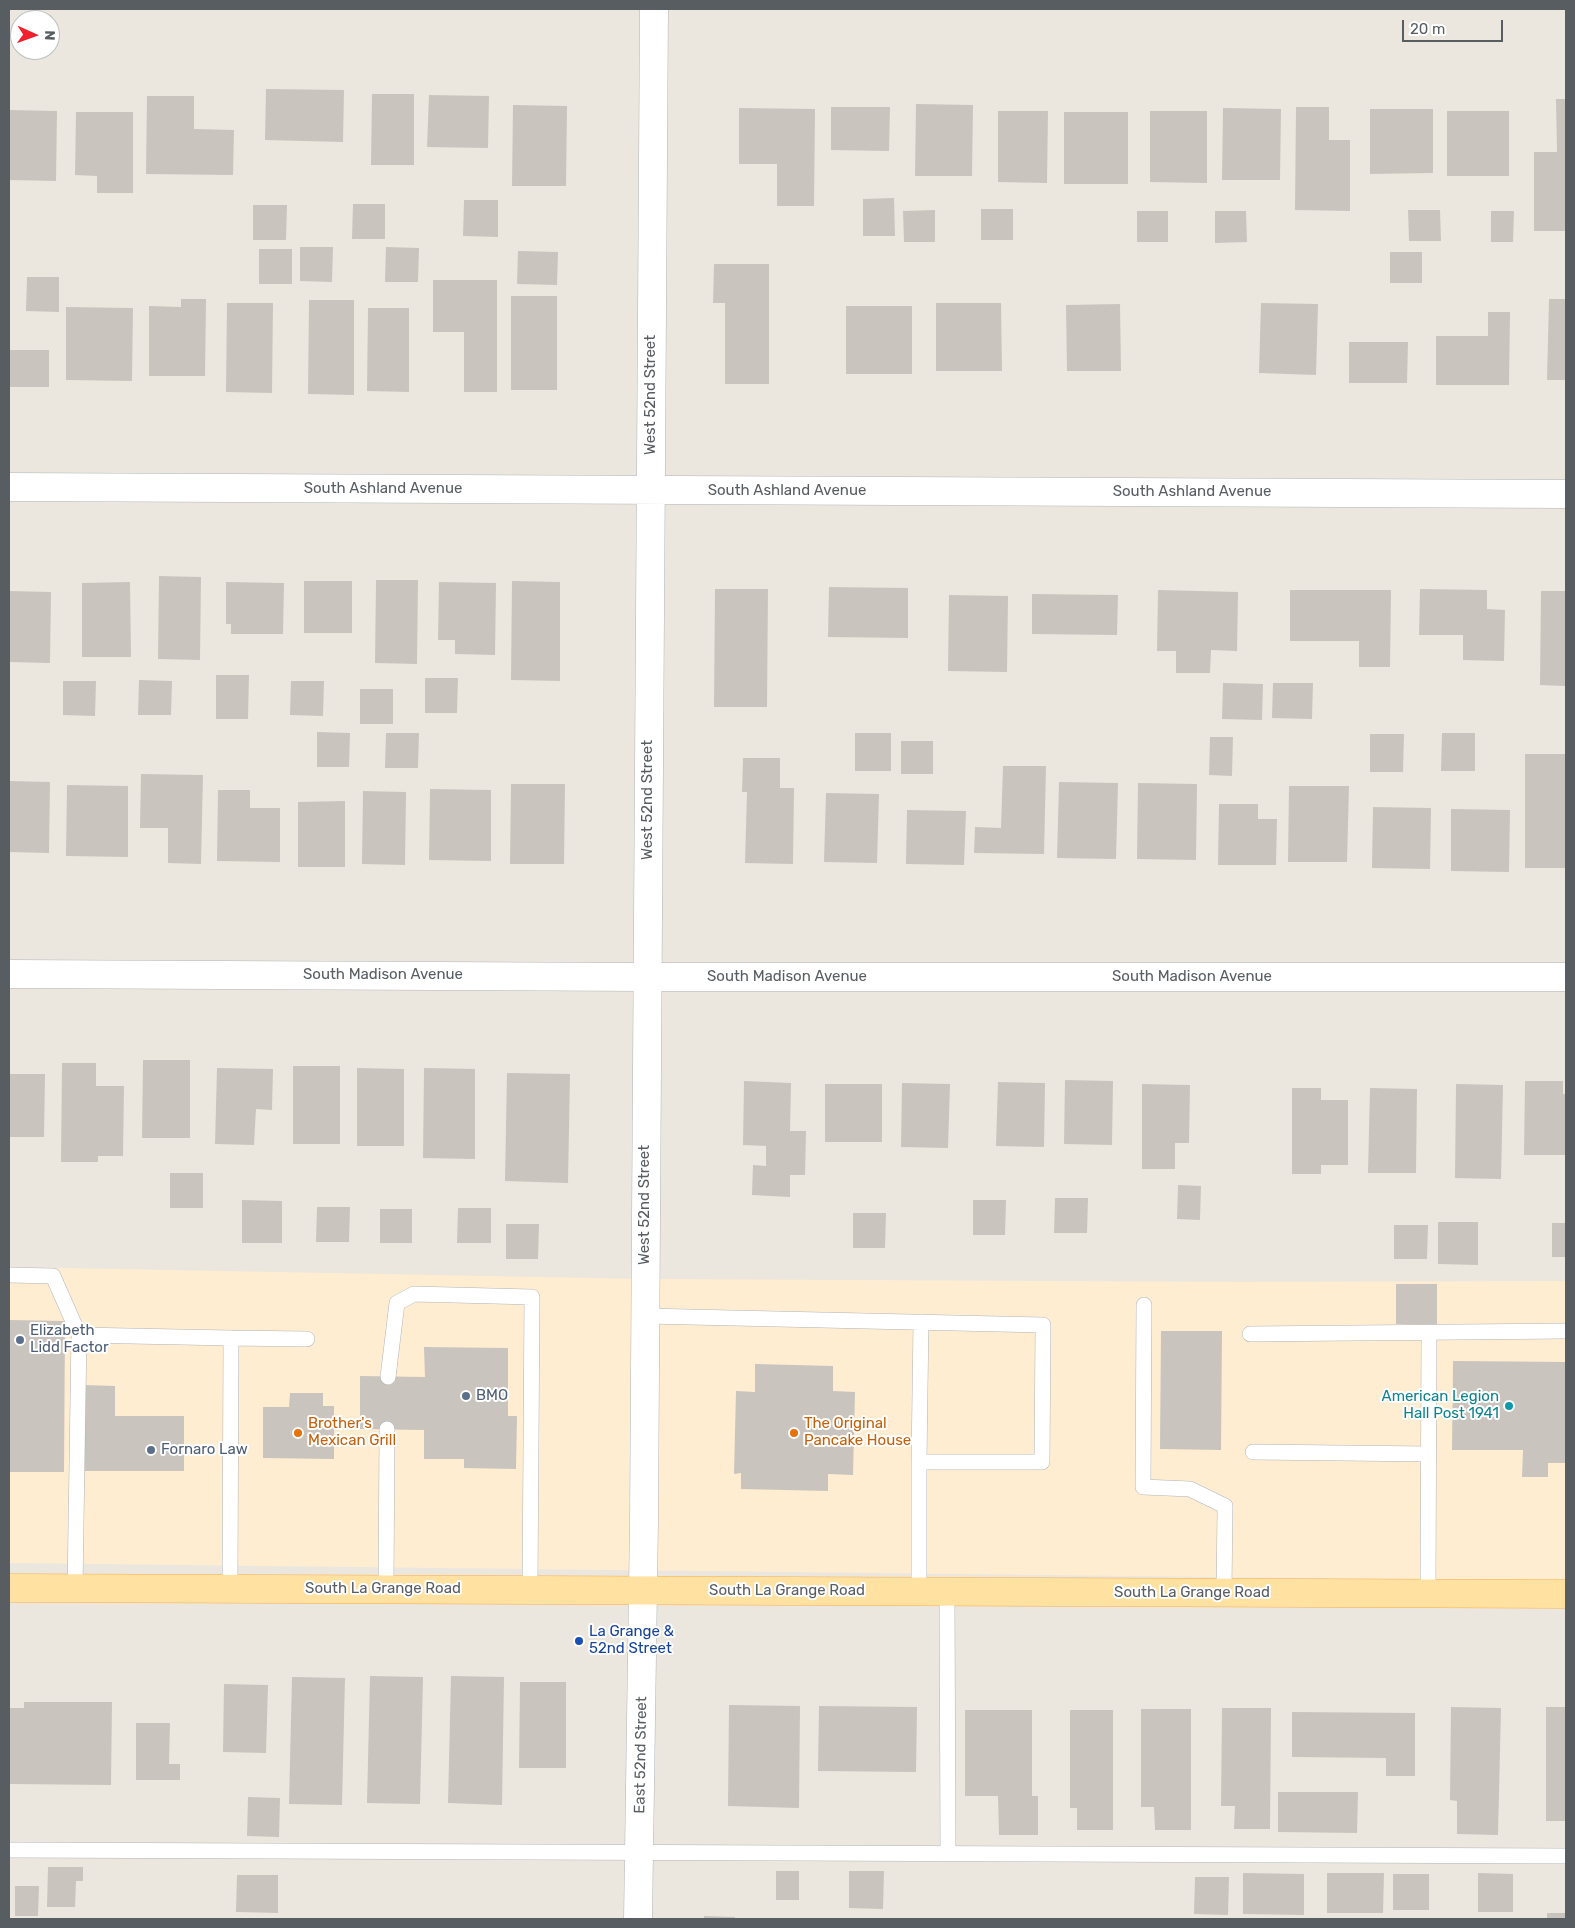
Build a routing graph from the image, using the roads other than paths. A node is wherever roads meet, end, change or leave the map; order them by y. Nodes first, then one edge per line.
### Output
1 (654, 9) edge
2 (9, 487) edge
3 (650, 490) junction
4 (1566, 494) edge
5 (9, 974) edge
6 (647, 977) junction
7 (1566, 977) edge
8 (9, 1275) edge
9 (1144, 1304) dead end
10 (645, 1316) junction
11 (921, 1322) junction
12 (1566, 1331) edge
13 (1430, 1333) junction
14 (1250, 1334) dead end
15 (79, 1335) junction
16 (231, 1338) junction
17 (307, 1339) dead end
18 (388, 1377) dead end
19 (387, 1429) dead end
20 (1253, 1452) dead end
21 (1429, 1454) junction
22 (919, 1462) junction
23 (9, 1588) edge
24 (75, 1588) junction
25 (230, 1588) junction
26 (386, 1589) junction
27 (530, 1589) junction
28 (643, 1591) junction
29 (919, 1592) junction
30 (947, 1592) junction
31 (1224, 1593) junction
32 (1428, 1594) junction
33 (1566, 1594) edge
34 (9, 1850) edge
35 (639, 1853) junction
36 (948, 1854) junction
37 (1566, 1856) edge
38 (638, 1919) edge

1 - 3 street, West 52nd Street
2 - 3 street, South Ashland Avenue
3 - 4 street, South Ashland Avenue
3 - 6 street, West 52nd Street
5 - 6 street, South Madison Avenue
6 - 7 street, South Madison Avenue
6 - 10 street, West 52nd Street
8 - 15 lane
9 - 31 lane
10 - 11 lane
10 - 28 street, West 52nd Street
11 - 22 lane
11 - 22 lane
12 - 13 lane
13 - 14 lane
13 - 21 lane
15 - 16 lane
15 - 24 lane
16 - 17 lane
16 - 25 lane
18 - 27 lane
19 - 26 lane
20 - 21 lane
21 - 32 lane
22 - 29 lane
23 - 24 main road, South La Grange Road
24 - 25 main road, South La Grange Road
25 - 26 main road, South La Grange Road
26 - 27 main road, South La Grange Road
27 - 28 main road, South La Grange Road
28 - 29 main road, South La Grange Road
28 - 35 street, East 52nd Street
29 - 30 main road, South La Grange Road
30 - 31 main road, South La Grange Road
30 - 36 lane
31 - 32 main road, South La Grange Road
32 - 33 main road, South La Grange Road
34 - 35 lane
35 - 36 lane
35 - 38 street, East 52nd Street
36 - 37 lane

